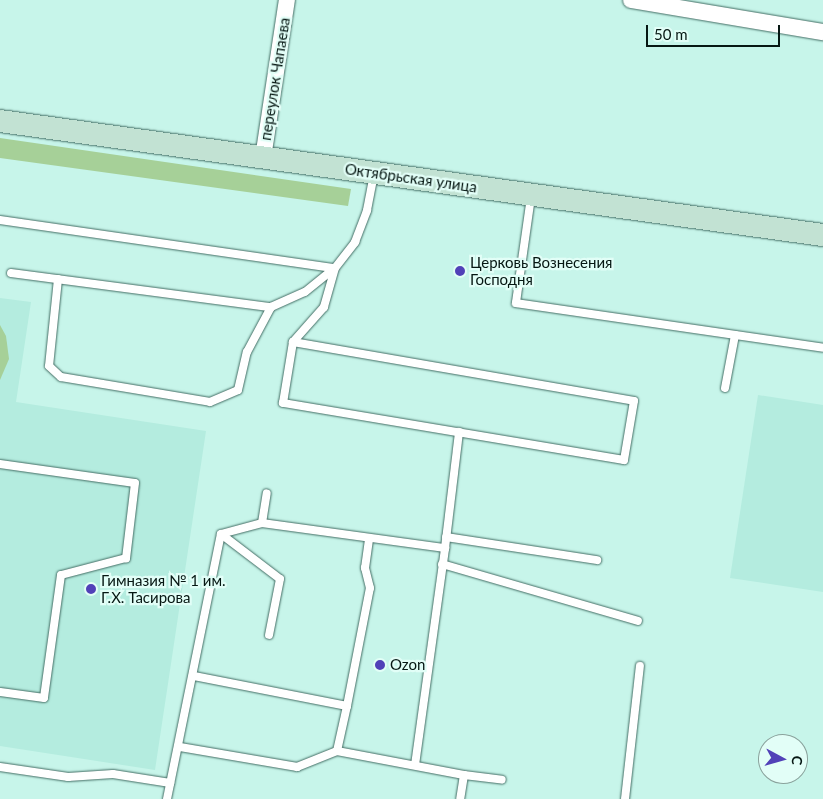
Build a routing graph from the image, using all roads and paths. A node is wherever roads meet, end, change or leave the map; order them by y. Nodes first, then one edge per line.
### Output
1 (287, 0) edge
2 (631, 0) edge
3 (823, 32) edge
4 (0, 121) edge
5 (263, 158) junction
6 (375, 173) junction
7 (531, 195) junction
8 (0, 220) edge
9 (823, 232) edge
10 (335, 268) junction
11 (11, 272) dead end
12 (58, 279) junction
13 (271, 307) junction
14 (735, 335) junction
15 (293, 342) junction
16 (823, 348) edge
17 (725, 388) dead end
18 (459, 432) junction
19 (0, 464) edge
20 (267, 492) dead end
21 (262, 524) junction
22 (221, 534) junction
23 (446, 537) junction
24 (369, 538) junction
25 (444, 548) junction
26 (597, 560) dead end
27 (442, 564) junction
28 (638, 621) dead end
29 (269, 635) dead end
30 (640, 666) dead end
31 (194, 676) junction
32 (0, 692) edge
33 (347, 706) junction
34 (180, 747) junction
35 (338, 751) junction
36 (414, 765) junction
37 (0, 767) edge
38 (464, 775) junction
39 (502, 780) dead end
40 (170, 783) junction
41 (167, 799) edge
42 (460, 799) edge
43 (625, 799) edge

1 - 5 street, переулок Чапаева
2 - 3 street
4 - 5 street, Октябрьская улица
5 - 6 street, Октябрьская улица
6 - 7 street, Октябрьская улица
6 - 10 lane
7 - 9 street, Октябрьская улица
7 - 14 lane
8 - 10 lane
10 - 13 lane
10 - 15 lane
11 - 12 lane
12 - 13 lane
12 - 13 lane
14 - 16 lane
14 - 17 lane
15 - 18 lane
15 - 18 lane
18 - 23 lane
19 - 32 lane
20 - 21 lane
21 - 22 lane
21 - 24 lane
22 - 29 lane
22 - 31 lane
23 - 25 lane
23 - 26 lane
24 - 25 lane
24 - 33 lane
25 - 27 lane
27 - 28 lane
27 - 36 lane
30 - 43 lane
31 - 33 lane
31 - 34 lane
33 - 35 lane
34 - 35 lane
34 - 40 lane
35 - 36 lane
36 - 38 lane
37 - 40 lane
38 - 39 lane
38 - 42 lane
40 - 41 lane

